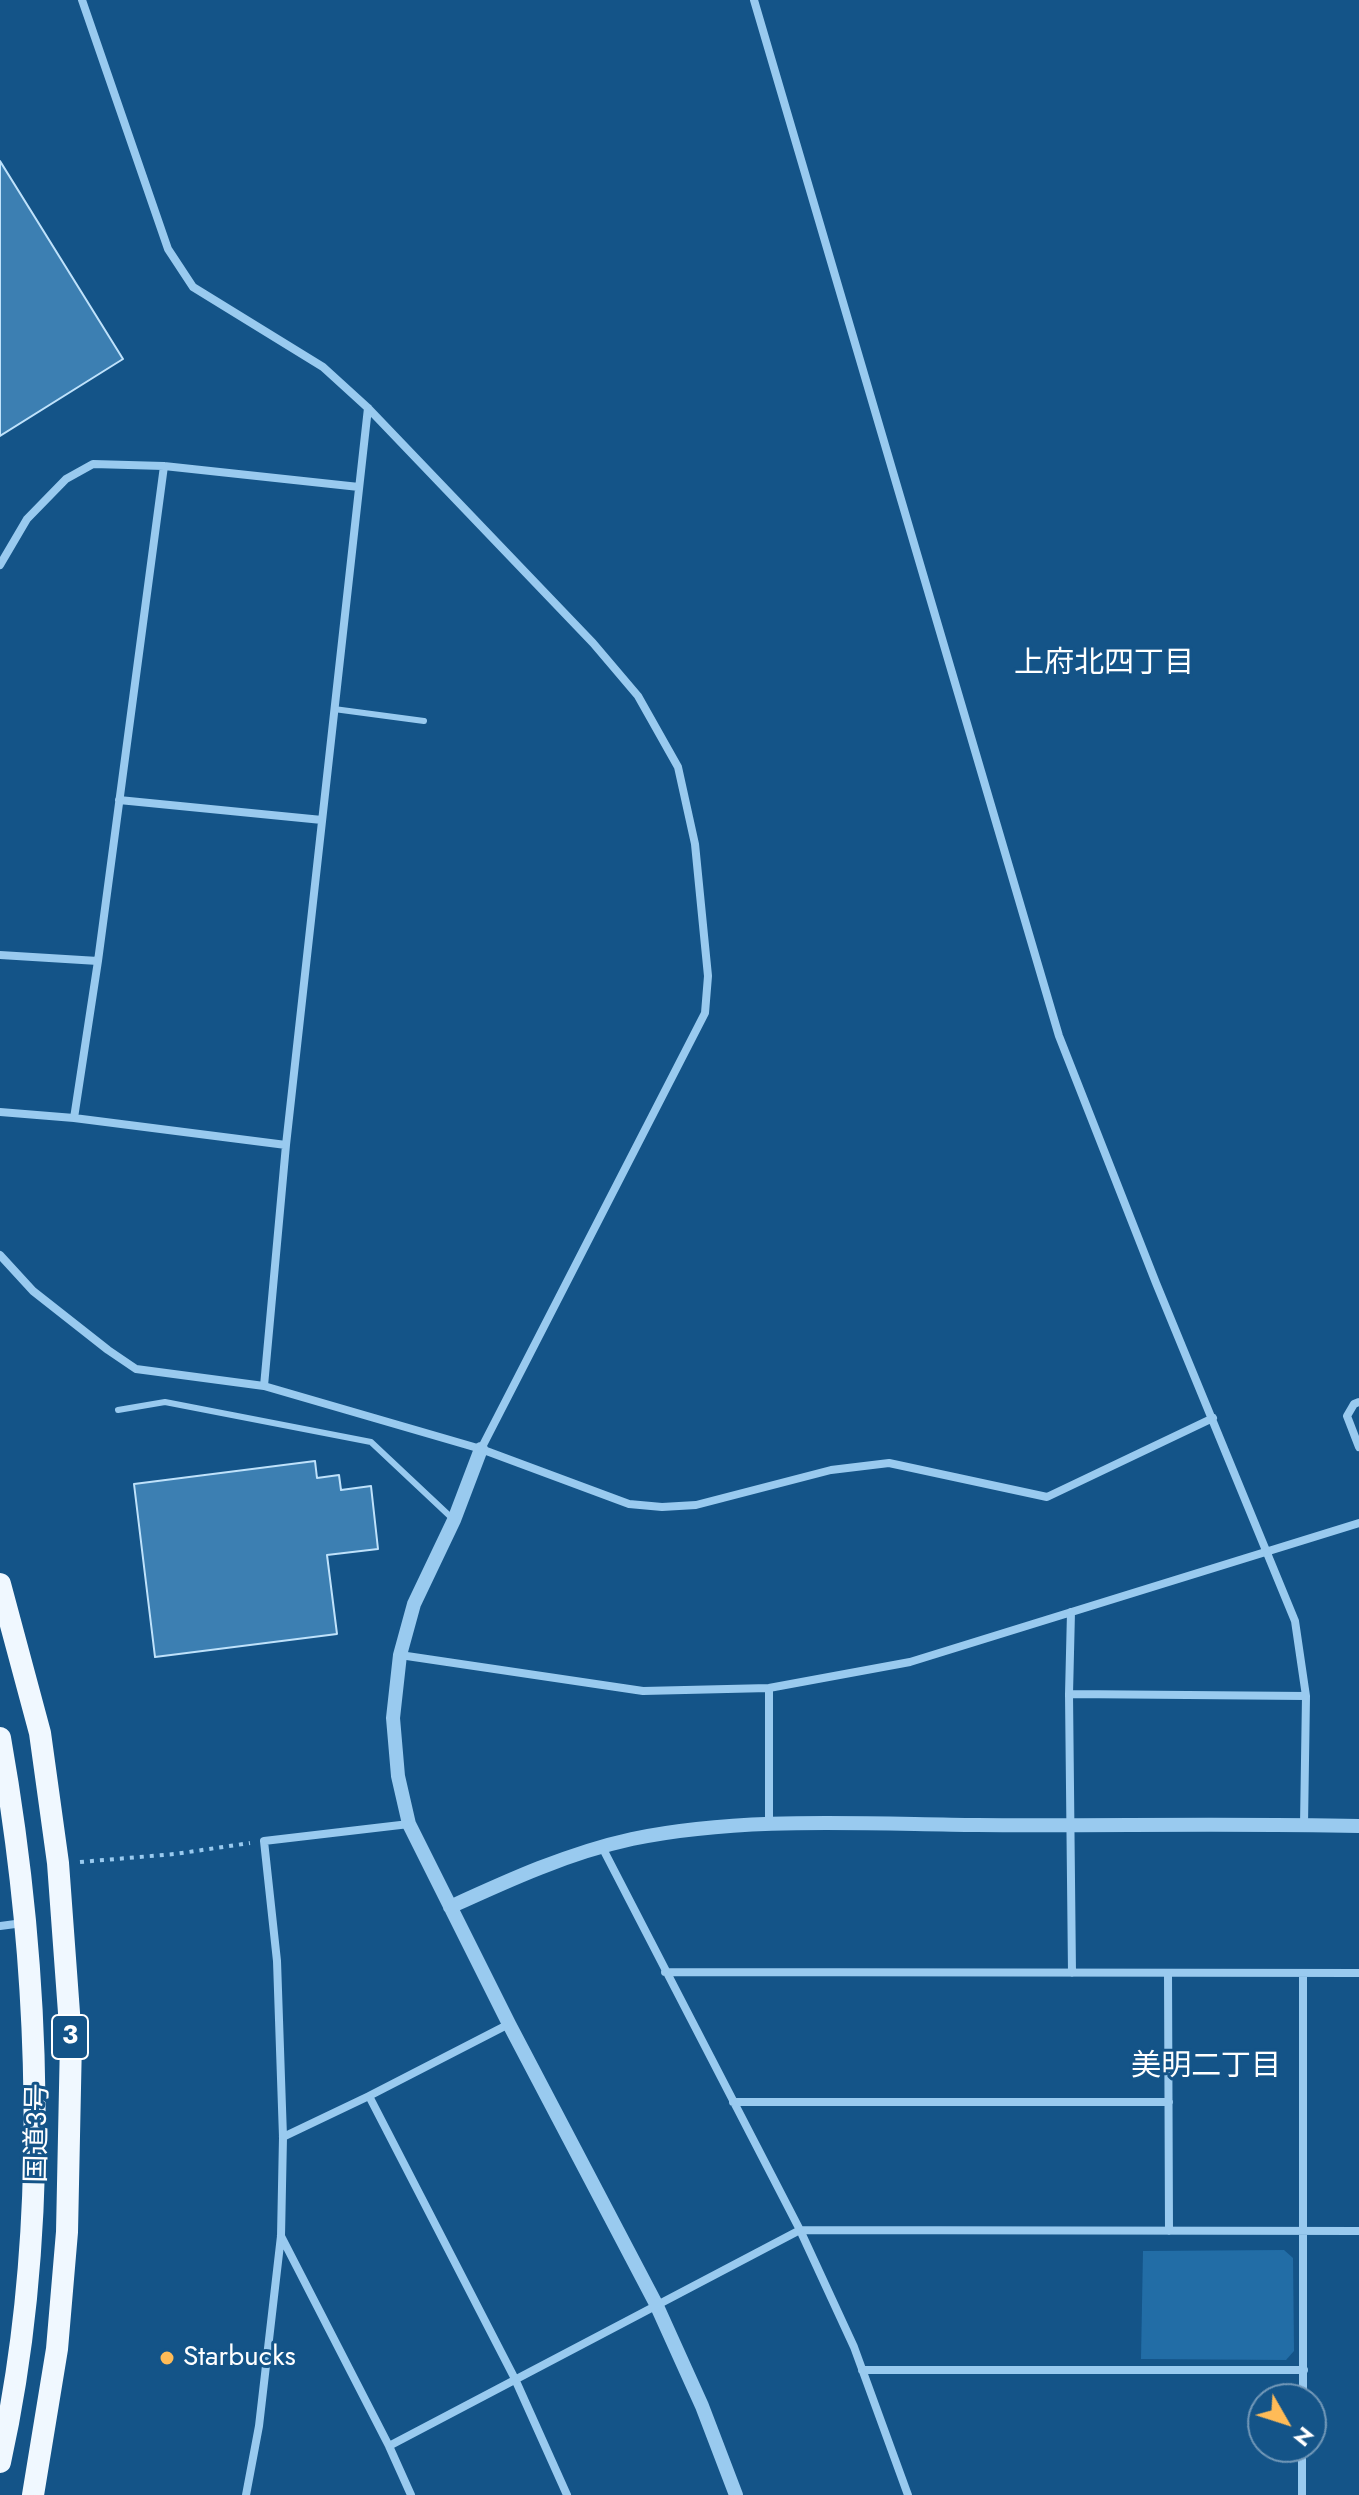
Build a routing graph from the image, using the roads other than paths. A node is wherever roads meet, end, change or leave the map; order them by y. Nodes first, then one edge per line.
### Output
1 (82, 0) edge
2 (754, 0) edge
3 (368, 408) junction
4 (164, 466) junction
5 (359, 487) junction
6 (0, 565) edge
7 (334, 709) junction
8 (424, 721) dead end
9 (119, 800) junction
10 (322, 820) junction
11 (0, 955) edge
12 (98, 961) junction
13 (0, 1112) edge
14 (74, 1118) junction
15 (286, 1145) junction
16 (0, 1255) edge
17 (264, 1386) junction
18 (1359, 1402) edge
19 (118, 1410) dead end
20 (1213, 1418) junction
21 (1359, 1447) edge
22 (481, 1449) junction
23 (454, 1520) junction
24 (1359, 1523) edge
25 (1268, 1551) junction
26 (0, 1584) edge
27 (1071, 1612) junction
28 (400, 1655) junction
29 (769, 1688) junction
30 (1069, 1694) junction
31 (1306, 1696) junction
32 (0, 1738) edge
33 (409, 1824) junction
34 (769, 1825) junction
35 (1070, 1825) junction
36 (1304, 1825) junction
37 (1359, 1826) edge
38 (602, 1847) junction
39 (450, 1907) junction
40 (25, 1922) junction
41 (0, 1926) edge
42 (665, 1972) junction
43 (1072, 1973) junction
44 (1168, 1973) junction
45 (1359, 1973) edge
46 (1303, 1974) junction
47 (509, 2024) junction
48 (369, 2096) junction
49 (733, 2102) junction
50 (1169, 2102) junction
51 (283, 2137) junction
52 (800, 2230) junction
53 (1169, 2231) junction
54 (1303, 2231) junction
55 (1359, 2231) edge
56 (281, 2236) junction
57 (656, 2304) junction
58 (862, 2370) junction
59 (1304, 2370) junction
60 (515, 2379) junction
61 (1304, 2383) edge
62 (389, 2446) junction
63 (0, 2462) edge
64 (1302, 2463) edge
65 (33, 2495) edge
66 (246, 2495) edge
67 (411, 2495) edge
68 (567, 2495) edge
69 (736, 2495) edge
70 (908, 2495) edge
71 (1302, 2495) edge

1 - 3 street
2 - 20 street
3 - 5 street
3 - 22 street
4 - 5 street
4 - 6 street
4 - 9 street
5 - 7 street
7 - 8 lane
7 - 10 street
9 - 10 street
9 - 12 street
10 - 15 street
11 - 12 street
12 - 14 street
13 - 14 street
14 - 15 street
15 - 17 street
16 - 17 street
17 - 22 street
18 - 21 street
19 - 23 lane
20 - 22 street
20 - 25 street
22 - 23 street
23 - 28 street
24 - 25 street
25 - 27 street
25 - 31 street
26 - 65 highway, 国道3号 / 3
27 - 29 street
27 - 30 street
28 - 29 street
28 - 33 street
29 - 34 street
30 - 31 street
30 - 35 street
31 - 36 street
32 - 40 highway, 国道3号 / 3
33 - 39 street
33 - 51 street
34 - 35 street
34 - 38 street
35 - 36 street
35 - 43 street
36 - 37 street
38 - 39 street
38 - 42 street
39 - 47 street
40 - 41 street
40 - 63 highway, 国道3号 / 3
42 - 43 street
42 - 49 street
43 - 44 street
44 - 46 street
44 - 50 street
45 - 46 street
46 - 54 street
47 - 48 street
47 - 57 street
48 - 51 street
48 - 60 street
49 - 50 street
49 - 52 street
50 - 53 street
51 - 56 street
52 - 53 street
52 - 57 street
52 - 58 street
53 - 54 street
54 - 55 street
54 - 59 street
56 - 62 street
56 - 66 street
57 - 60 street
57 - 69 street
58 - 59 street
58 - 70 street
59 - 61 street
60 - 62 street
60 - 68 street
62 - 67 street
64 - 71 street

